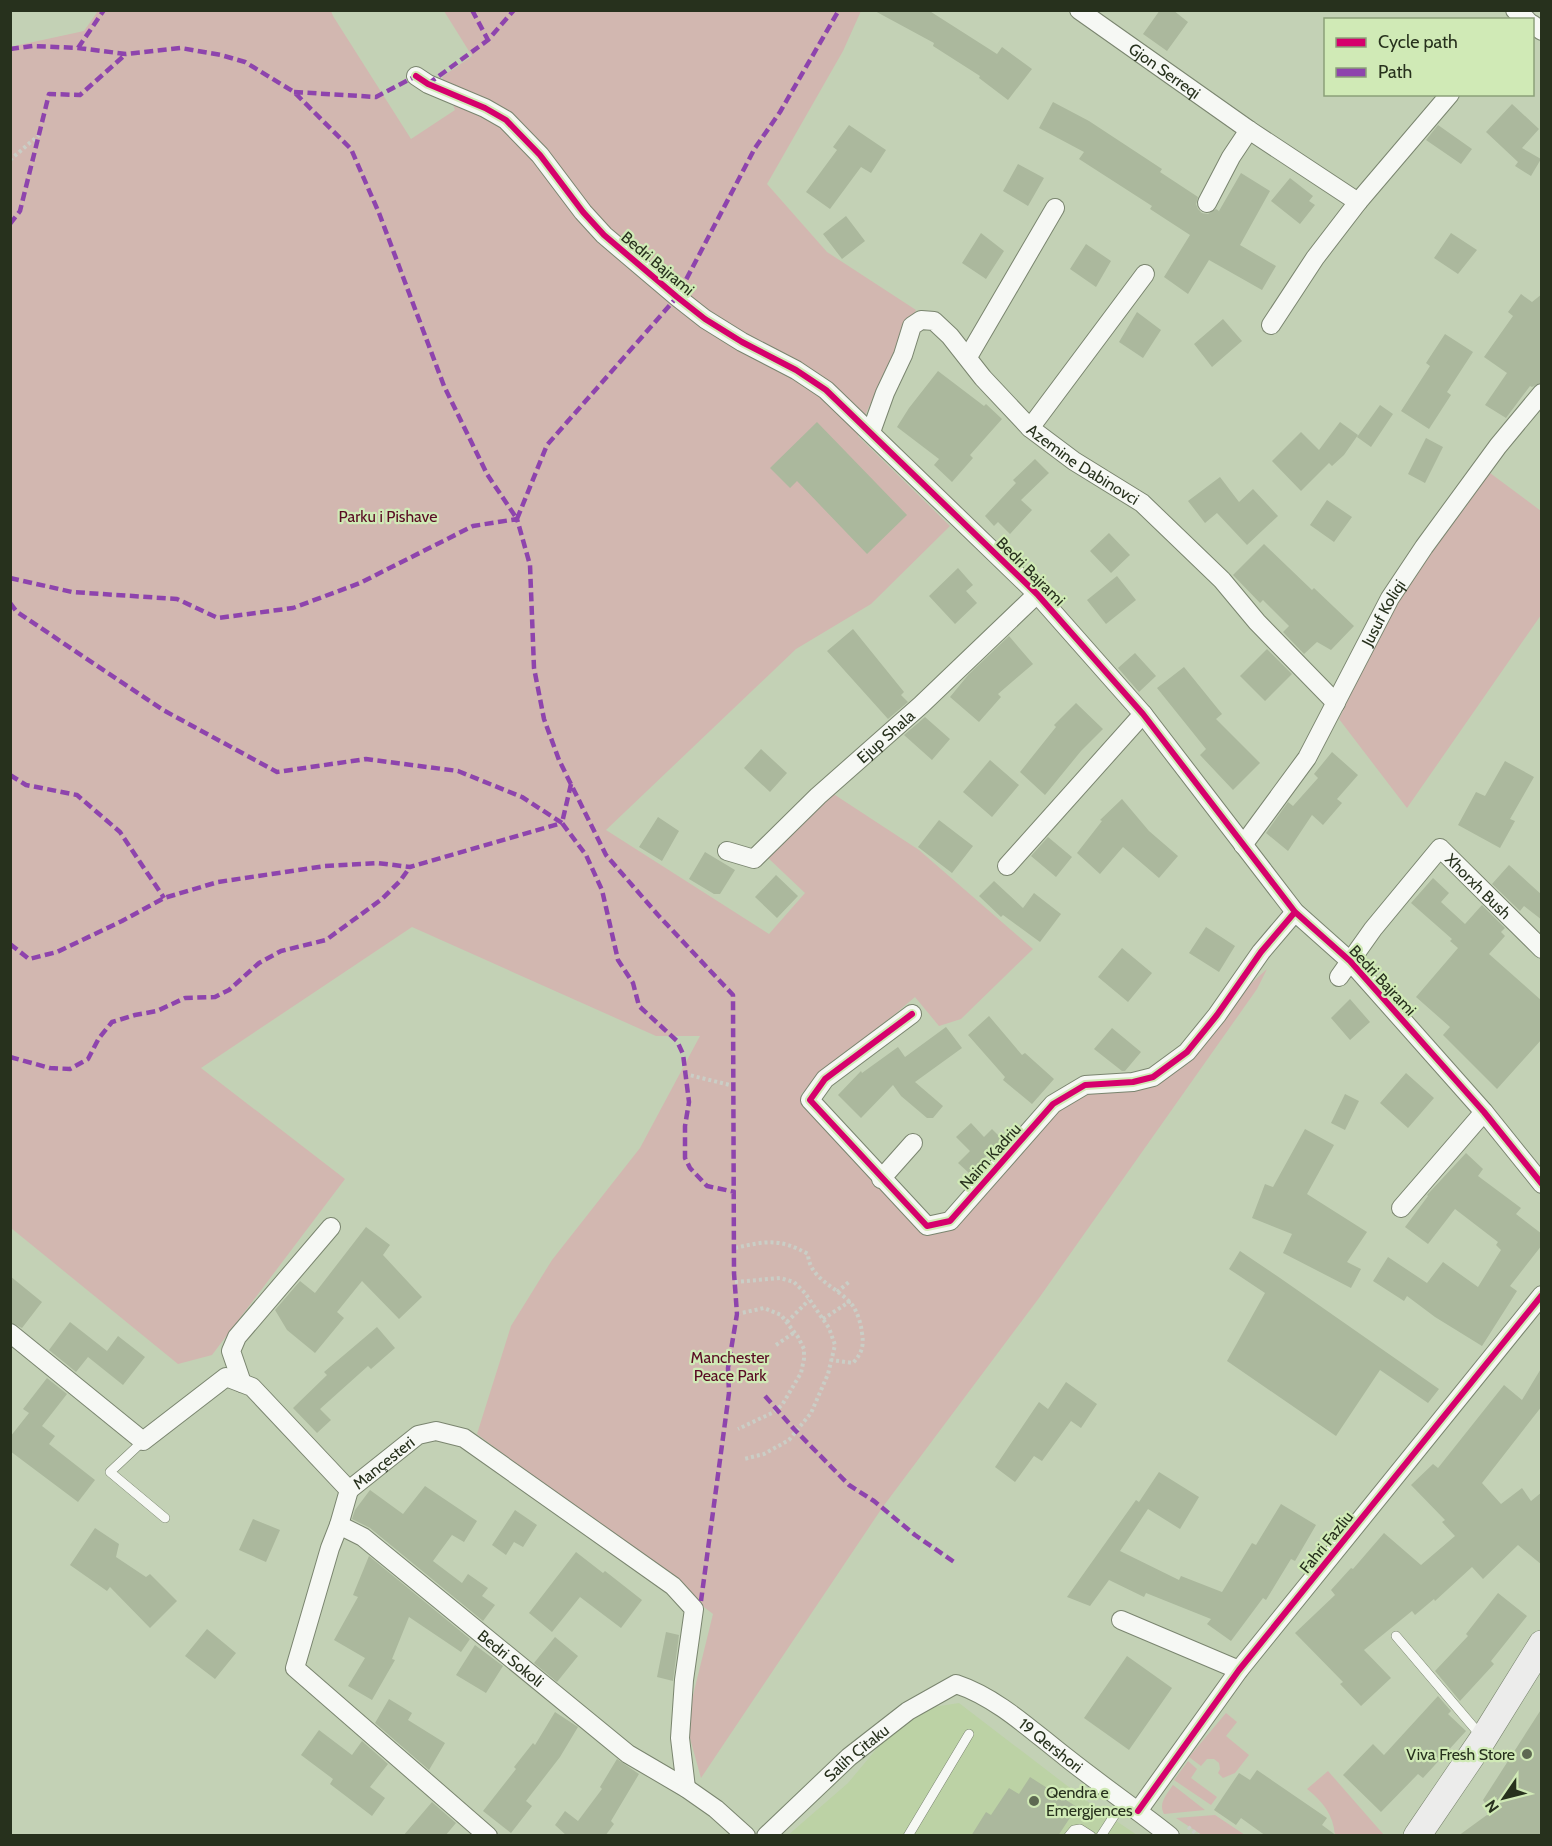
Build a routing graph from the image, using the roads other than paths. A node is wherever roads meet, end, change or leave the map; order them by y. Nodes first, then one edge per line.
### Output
1 (1079, 10) edge
2 (416, 76) dead end
3 (1448, 96) edge
4 (1249, 130) junction
5 (1358, 202) junction
6 (1207, 203) dead end
7 (1055, 208) dead end
8 (1145, 274) dead end
9 (1271, 325) dead end
10 (968, 357) junction
11 (1542, 393) edge
12 (1030, 428) junction
13 (871, 432) junction
14 (1037, 594) junction
15 (1336, 703) junction
16 (1143, 714) junction
17 (1243, 845) junction
18 (727, 851) dead end
19 (1007, 866) dead end
20 (1295, 912) junction
21 (1542, 949) edge
22 (1350, 961) junction
23 (1339, 977) dead end
24 (912, 1014) dead end
25 (1484, 1112) junction
26 (913, 1143) dead end
27 (881, 1179) junction
28 (1542, 1184) edge
29 (1401, 1208) dead end
30 (330, 1227) dead end
31 (1542, 1295) edge
32 (10, 1333) edge
33 (242, 1383) junction
34 (143, 1441) junction
35 (349, 1490) junction
36 (165, 1518) dead end
37 (339, 1525) junction
38 (1121, 1620) dead end
39 (1396, 1636) dead end
40 (1542, 1644) edge
41 (1239, 1670) junction
42 (956, 1683) joint
43 (969, 1734) dead end
44 (1483, 1739) junction
45 (686, 1788) junction
46 (1130, 1806) junction
47 (488, 1836) edge
48 (746, 1836) edge
49 (766, 1836) edge
50 (908, 1836) edge
51 (1069, 1836) edge
52 (1091, 1836) edge
53 (1101, 1836) edge
54 (1170, 1836) edge
55 (1417, 1836) edge

1 - 4 street, Gjon Serreqi
2 - 13 street, Bedri Bajrami
3 - 5 street
4 - 5 street, Gjon Serreqi
4 - 6 street
5 - 9 street
7 - 10 street
8 - 12 street
10 - 12 street, Azemine Dabinovci
10 - 13 street, Azemine Dabinovci
11 - 15 street, Jusuf Koliqi
12 - 15 street, Azemine Dabinovci
13 - 14 street, Bedri Bajrami
14 - 16 street, Bedri Bajrami
14 - 18 street, Ejup Shala
15 - 17 street, Jusuf Koliqi
16 - 17 street, Bedri Bajrami
16 - 19 street
17 - 20 street, Bedri Bajrami
20 - 22 street, Bedri Bajrami
20 - 27 street, Naim Kadriu
21 - 22 street, Xhorxh Bush
22 - 23 street, Bedri Bajrami
22 - 25 street, Bedri Bajrami
24 - 27 street, Naim Kadriu
25 - 28 street, Bedri Bajrami
25 - 29 street
26 - 27 street
30 - 33 street
31 - 41 street, Fahri Fazliu
32 - 34 street
33 - 34 street
33 - 35 street, Mançesteri
34 - 36 lane
35 - 37 street
35 - 45 street, Mançesteri
37 - 45 street, Bedri Sokoli
37 - 47 street
38 - 41 street
39 - 44 lane
40 - 44 main road
41 - 46 street, Fahri Fazliu
42 - 46 street, 19 Qershori
42 - 49 street, Salih Çitaku
43 - 50 lane
44 - 55 main road
45 - 48 street
46 - 53 lane
46 - 54 street, 19 Qershori
51 - 52 lane

